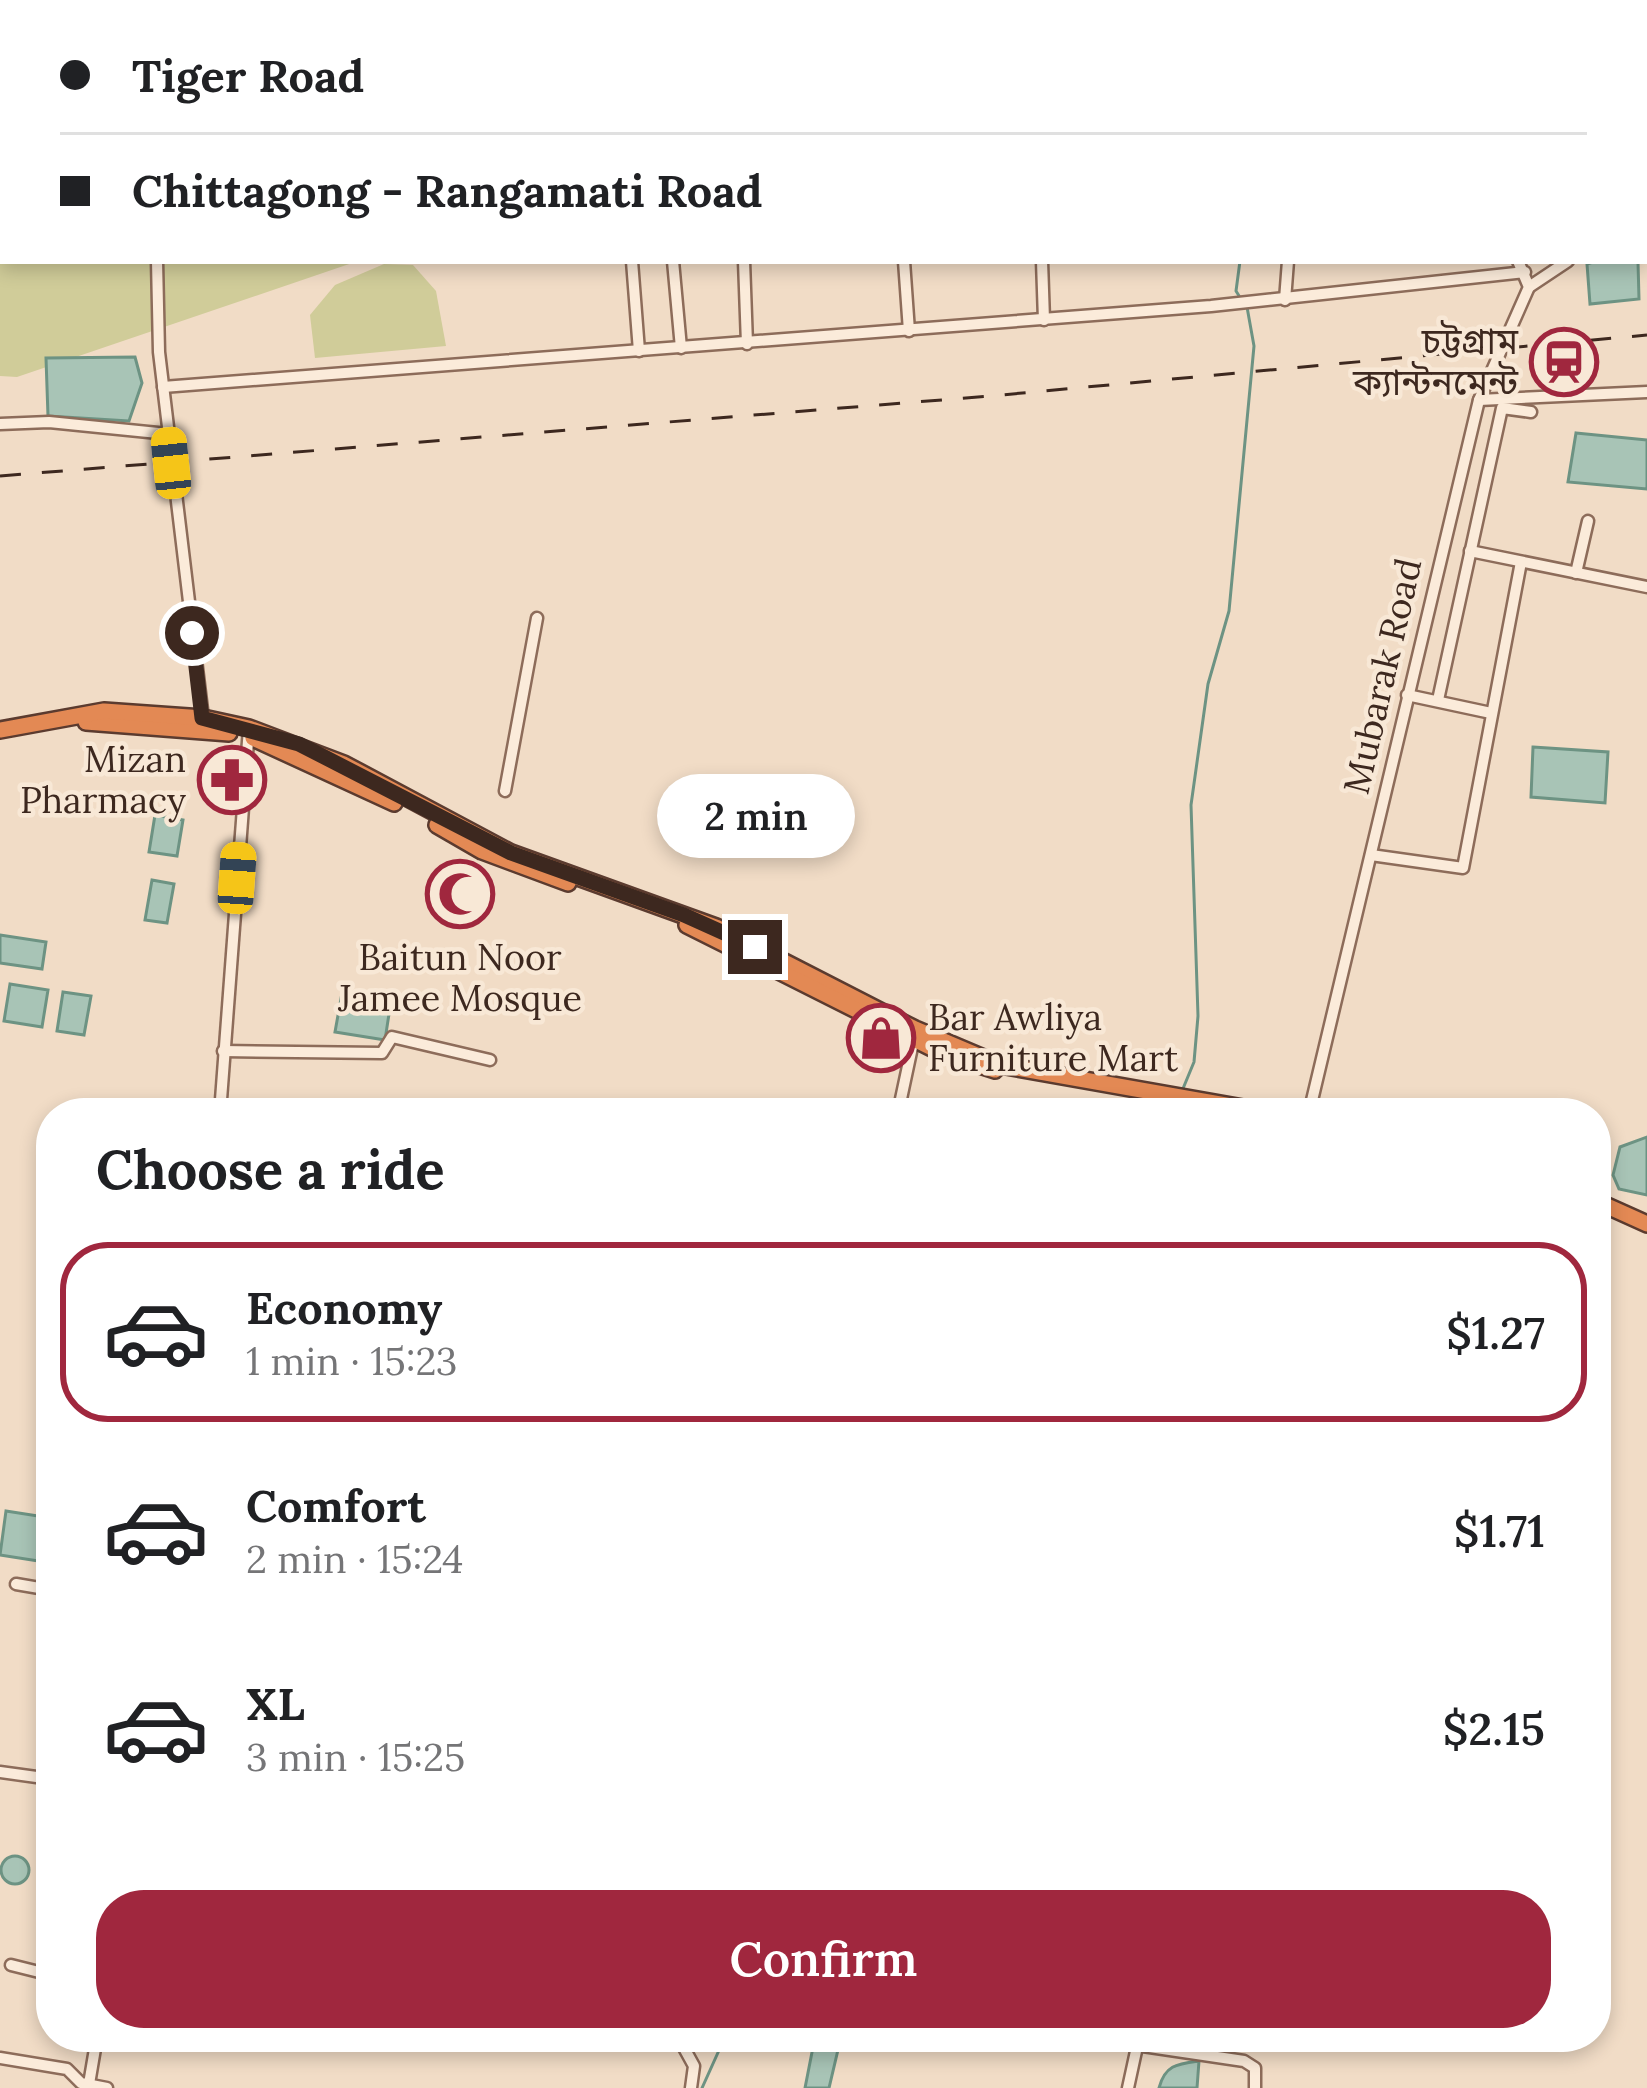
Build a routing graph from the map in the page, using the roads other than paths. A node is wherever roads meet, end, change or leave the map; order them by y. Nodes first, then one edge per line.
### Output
1 (157, 264) edge
2 (632, 264) edge
3 (673, 264) edge
4 (744, 264) edge
5 (904, 264) edge
6 (1042, 264) edge
7 (1288, 264) edge
8 (1562, 264) edge
9 (1522, 266) edge
10 (1529, 287) junction
11 (1285, 300) junction
12 (1044, 320) junction
13 (909, 331) junction
14 (748, 344) junction
15 (681, 348) junction
16 (639, 351) junction
17 (163, 387) junction
18 (1647, 392) edge
19 (1479, 400) junction
20 (1531, 412) dead end
21 (0, 424) edge
22 (168, 434) junction
23 (1588, 521) dead end
24 (1470, 551) junction
25 (1521, 562) junction
26 (1576, 573) junction
27 (1647, 587) edge
28 (537, 618) dead end
29 (1407, 695) junction
30 (1438, 700) junction
31 (1491, 713) junction
32 (202, 718) junction
33 (248, 732) junction
34 (0, 734) edge
35 (505, 790) dead end
36 (1371, 855) junction
37 (915, 1034) junction
38 (223, 1051) junction
39 (490, 1060) dead end
40 (221, 1098) edge
41 (901, 1098) edge
42 (1164, 1098) edge
43 (1313, 1098) edge
44 (1611, 1208) edge
45 (1611, 1219) edge
46 (1647, 1224) edge
47 (1647, 1233) edge
48 (16, 1583) dead end
49 (36, 1586) edge
50 (0, 1772) edge
51 (36, 1774) edge
52 (11, 1965) dead end
53 (36, 1971) edge
54 (94, 2052) edge
55 (686, 2052) edge
56 (1136, 2052) edge
57 (1194, 2052) edge
58 (0, 2058) edge
59 (88, 2084) junction
60 (107, 2088) edge
61 (691, 2088) edge
62 (1128, 2088) edge
63 (1256, 2088) edge

1 - 17 street
2 - 16 street
3 - 15 street
4 - 14 street
5 - 13 street
6 - 12 street
7 - 11 street
8 - 10 street
9 - 10 street
9 - 11 street
10 - 19 street, Mubarak Road
11 - 12 street
12 - 13 street
13 - 14 street
14 - 15 street
15 - 16 street
16 - 17 street
17 - 22 street
18 - 19 street
19 - 29 street, Mubarak Road
20 - 24 street
21 - 22 street
22 - 32 street
23 - 26 street
24 - 25 street
24 - 30 street
25 - 26 street
25 - 31 street
26 - 27 street
28 - 35 street
29 - 30 street
29 - 36 street, Mubarak Road
30 - 31 street
31 - 36 street
32 - 33 highway
32 - 34 highway
33 - 34 highway
33 - 37 highway
33 - 38 street
36 - 43 street, Mubarak Road
37 - 41 street
37 - 42 highway
38 - 39 street
38 - 40 street
44 - 46 highway
45 - 47 highway
48 - 49 street
50 - 51 street
52 - 53 street
54 - 59 street
55 - 61 street
56 - 62 street
57 - 63 street
58 - 59 street
59 - 60 street

